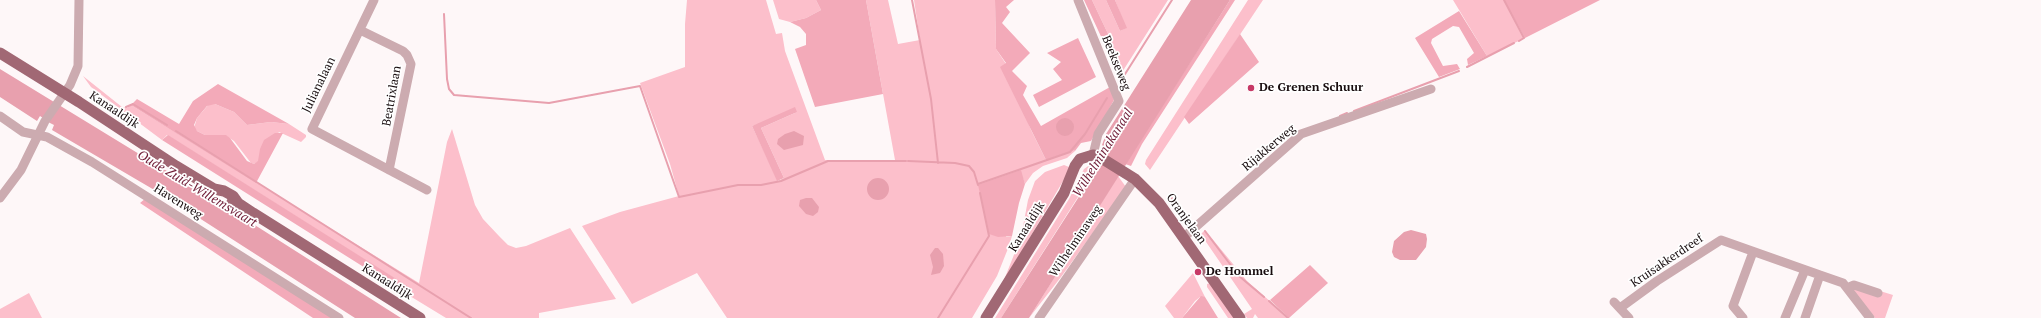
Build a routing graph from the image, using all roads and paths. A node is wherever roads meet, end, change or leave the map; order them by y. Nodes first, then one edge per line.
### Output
1 (79, 0) edge
2 (374, 0) edge
3 (1078, 0) edge
4 (360, 30) junction
5 (0, 53) edge
6 (1431, 89) dead end
7 (61, 97) junction
8 (0, 116) edge
9 (38, 135) junction
10 (1096, 155) junction
11 (389, 170) junction
12 (1135, 179) junction
13 (427, 190) dead end
14 (0, 198) edge
15 (1183, 238) junction
16 (1753, 252) junction
17 (1805, 270) junction
18 (1820, 275) junction
19 (1847, 288) junction
20 (1878, 293) dead end
21 (339, 318) edge
22 (420, 318) edge
23 (986, 318) edge
24 (1039, 318) edge
25 (1240, 318) edge
26 (1629, 318) edge
27 (1743, 318) edge
28 (1785, 318) edge
29 (1805, 318) edge
30 (1870, 318) edge

1 - 7 street
2 - 4 street, Julianalaan
3 - 10 street, Beekseweg
4 - 11 street, Beatrixlaan
4 - 11 street, Julianalaan
5 - 7 main road, Kanaaldijk
6 - 15 street, Rijakkerweg
7 - 9 street
7 - 22 main road, Kanaaldijk
8 - 9 street, Havenweg
9 - 14 street
9 - 21 street, Havenweg
10 - 12 main road, Oranjelaan
10 - 23 main road, Kanaaldijk
11 - 13 street, Julianalaan
12 - 15 main road, Oranjelaan
12 - 24 street, Wilhelminaweg
15 - 25 main road, Oranjelaan
16 - 17 street, Kruisakkerdreef
16 - 26 street, Kruisakkerdreef
16 - 27 street
17 - 18 street, Kruisakkerdreef
17 - 28 street
18 - 19 street, Kruisakkerdreef
18 - 29 street
19 - 20 street
19 - 30 street

